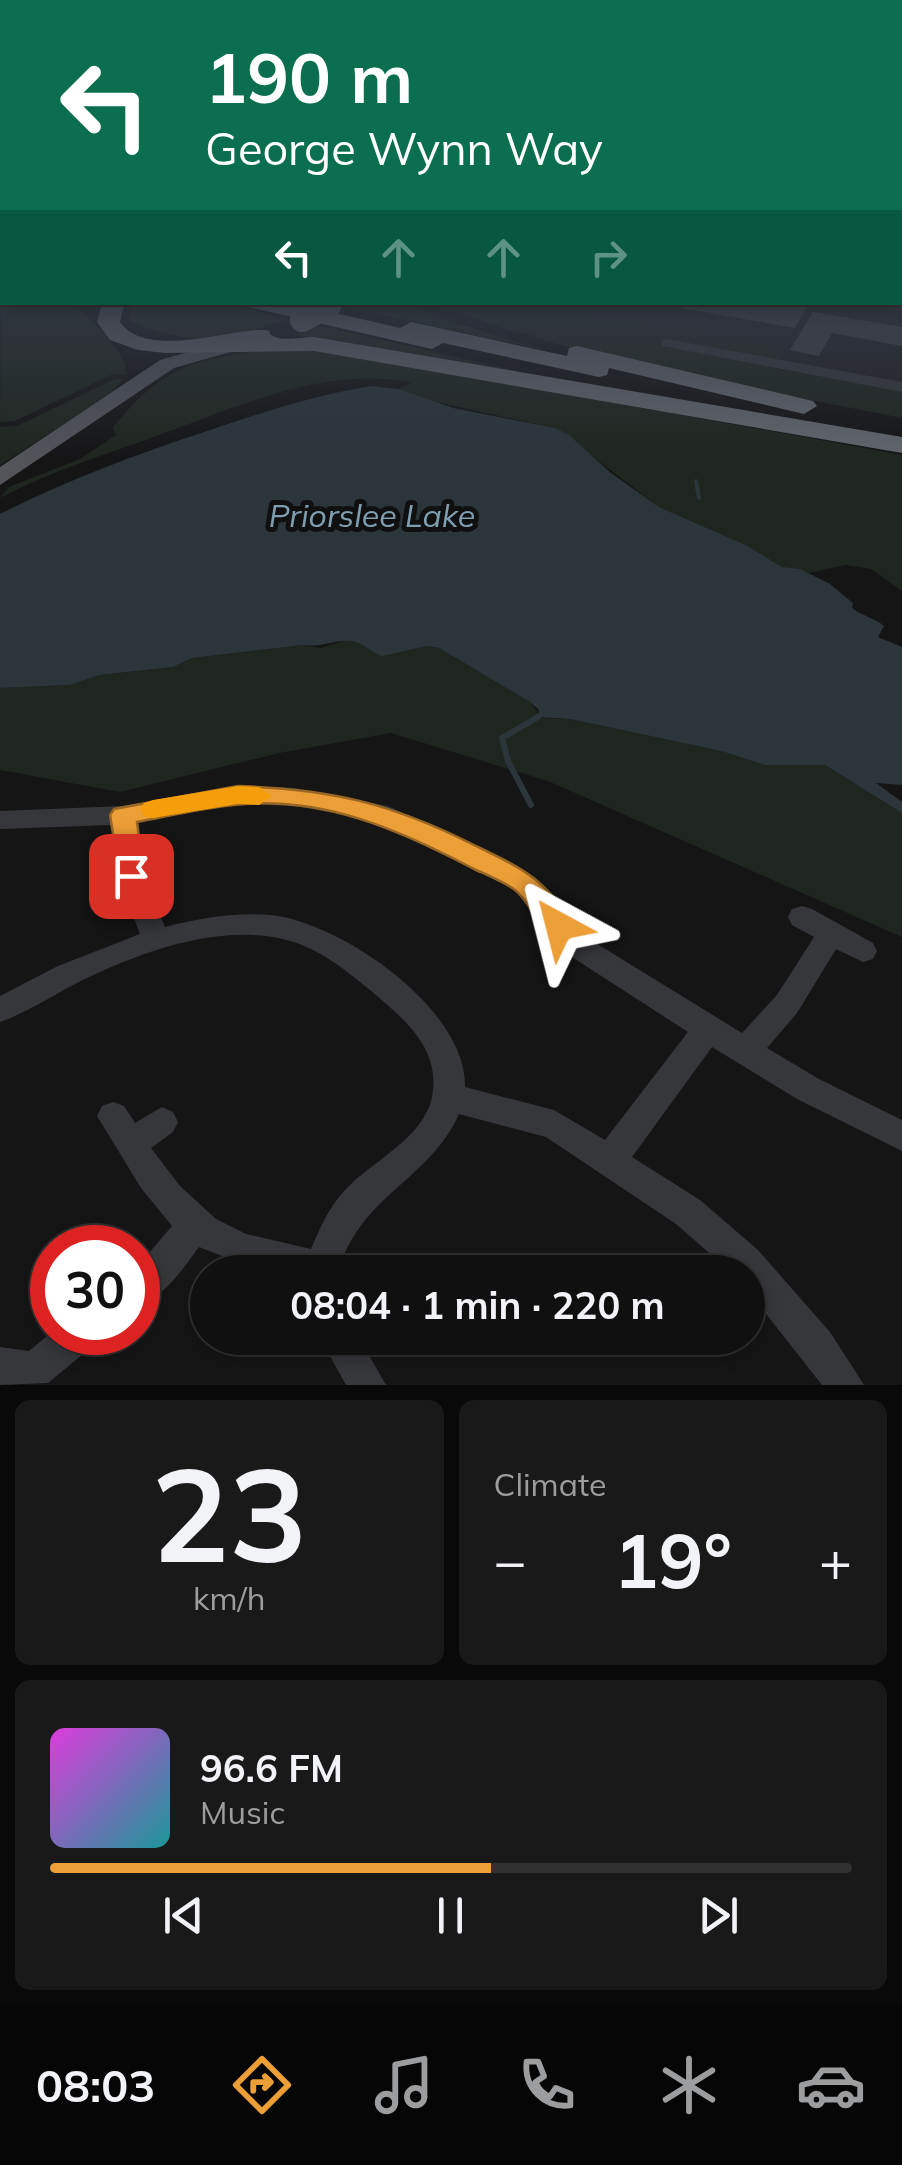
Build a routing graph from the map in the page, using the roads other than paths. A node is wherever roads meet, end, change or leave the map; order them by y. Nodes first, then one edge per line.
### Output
1 (261, 332) edge
2 (392, 332) edge
3 (402, 332) edge
4 (509, 332) edge
5 (119, 333) joint
6 (667, 343) dead end
7 (237, 345) junction
8 (902, 387) edge
9 (129, 388) junction
10 (902, 430) edge
11 (902, 444) edge
12 (0, 478) edge
13 (123, 815) junction
14 (0, 820) edge
15 (802, 917) dead end
16 (831, 933) junction
17 (156, 939) junction
18 (863, 951) dead end
19 (6, 1006) edge
20 (708, 1028) junction
21 (746, 1050) junction
22 (448, 1098) junction
23 (162, 1122) dead end
24 (902, 1136) edge
25 (611, 1159) junction
26 (195, 1225) junction
27 (272, 1255) edge
28 (328, 1255) edge
29 (160, 1270) edge
30 (54, 1355) edge
31 (348, 1355) edge
32 (0, 1366) edge
33 (367, 1385) edge
34 (845, 1385) edge

1 - 7 highway
2 - 11 highway
3 - 10 highway
4 - 10 highway
5 - 7 highway
5 - 9 main road
6 - 8 street
7 - 9 main road
7 - 11 highway
9 - 12 main road
13 - 14 street
13 - 17 street
13 - 20 street
15 - 16 street
16 - 18 street
16 - 21 street
17 - 19 street
17 - 22 street
20 - 21 street
20 - 25 street
21 - 24 street
22 - 25 street
22 - 28 street
23 - 26 street
25 - 34 street
26 - 27 street
26 - 29 street
30 - 32 street
31 - 33 street

